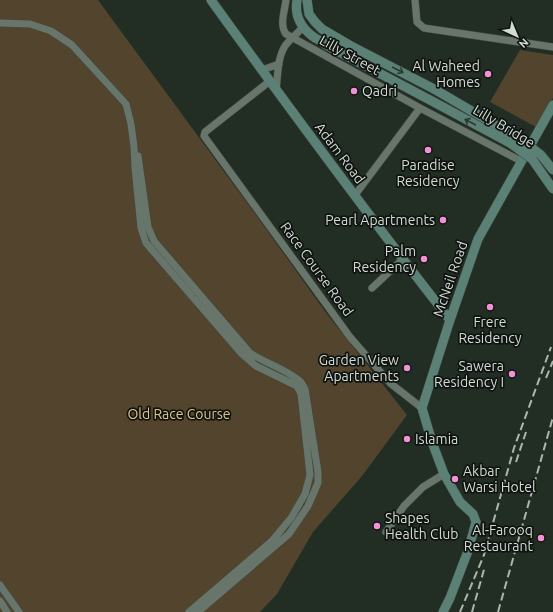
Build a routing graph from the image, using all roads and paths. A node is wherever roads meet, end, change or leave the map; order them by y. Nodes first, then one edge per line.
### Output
1 (211, 0) edge
2 (286, 0) edge
3 (297, 0) edge
4 (308, 0) edge
5 (416, 0) edge
6 (0, 23) edge
7 (303, 27) junction
8 (293, 38) junction
9 (553, 47) edge
10 (279, 64) junction
11 (262, 70) junction
12 (270, 82) junction
13 (276, 90) junction
14 (553, 105) edge
15 (420, 108) junction
16 (134, 147) junction
17 (521, 162) junction
18 (553, 170) edge
19 (553, 189) edge
20 (355, 195) junction
21 (403, 259) junction
22 (372, 288) dead end
23 (450, 320) junction
24 (422, 408) junction
25 (444, 474) junction
26 (386, 532) dead end
27 (0, 585) edge
28 (0, 601) edge
29 (7, 612) edge
30 (19, 612) edge
31 (189, 612) edge
32 (198, 612) edge
33 (444, 612) edge

1 - 11 street, Adam Road
2 - 8 street
3 - 7 street
4 -> 18 street, Lilly Bridge, bridge
5 - 9 street
6 - 16 street
7 - 8 street
19 -> 7 street, Lilly Bridge, bridge
8 - 10 street
8 - 15 street, Lilly Street
10 - 11 street
10 - 13 street
11 - 12 street, Adam Road
12 - 13 street, Adam Road
12 - 24 street, Race Course Road
13 - 20 street, Adam Road
14 - 17 street, McNeil Road
15 - 17 street, Lilly Street
15 - 20 street
16 - 31 street
16 - 32 street
17 - 23 street, McNeil Road
20 - 21 street, Adam Road
21 - 22 street
21 - 23 street, Adam Road
23 - 24 street, McNeil Road
24 - 25 street
25 - 26 street
25 - 33 street
27 - 30 street
28 - 29 street

